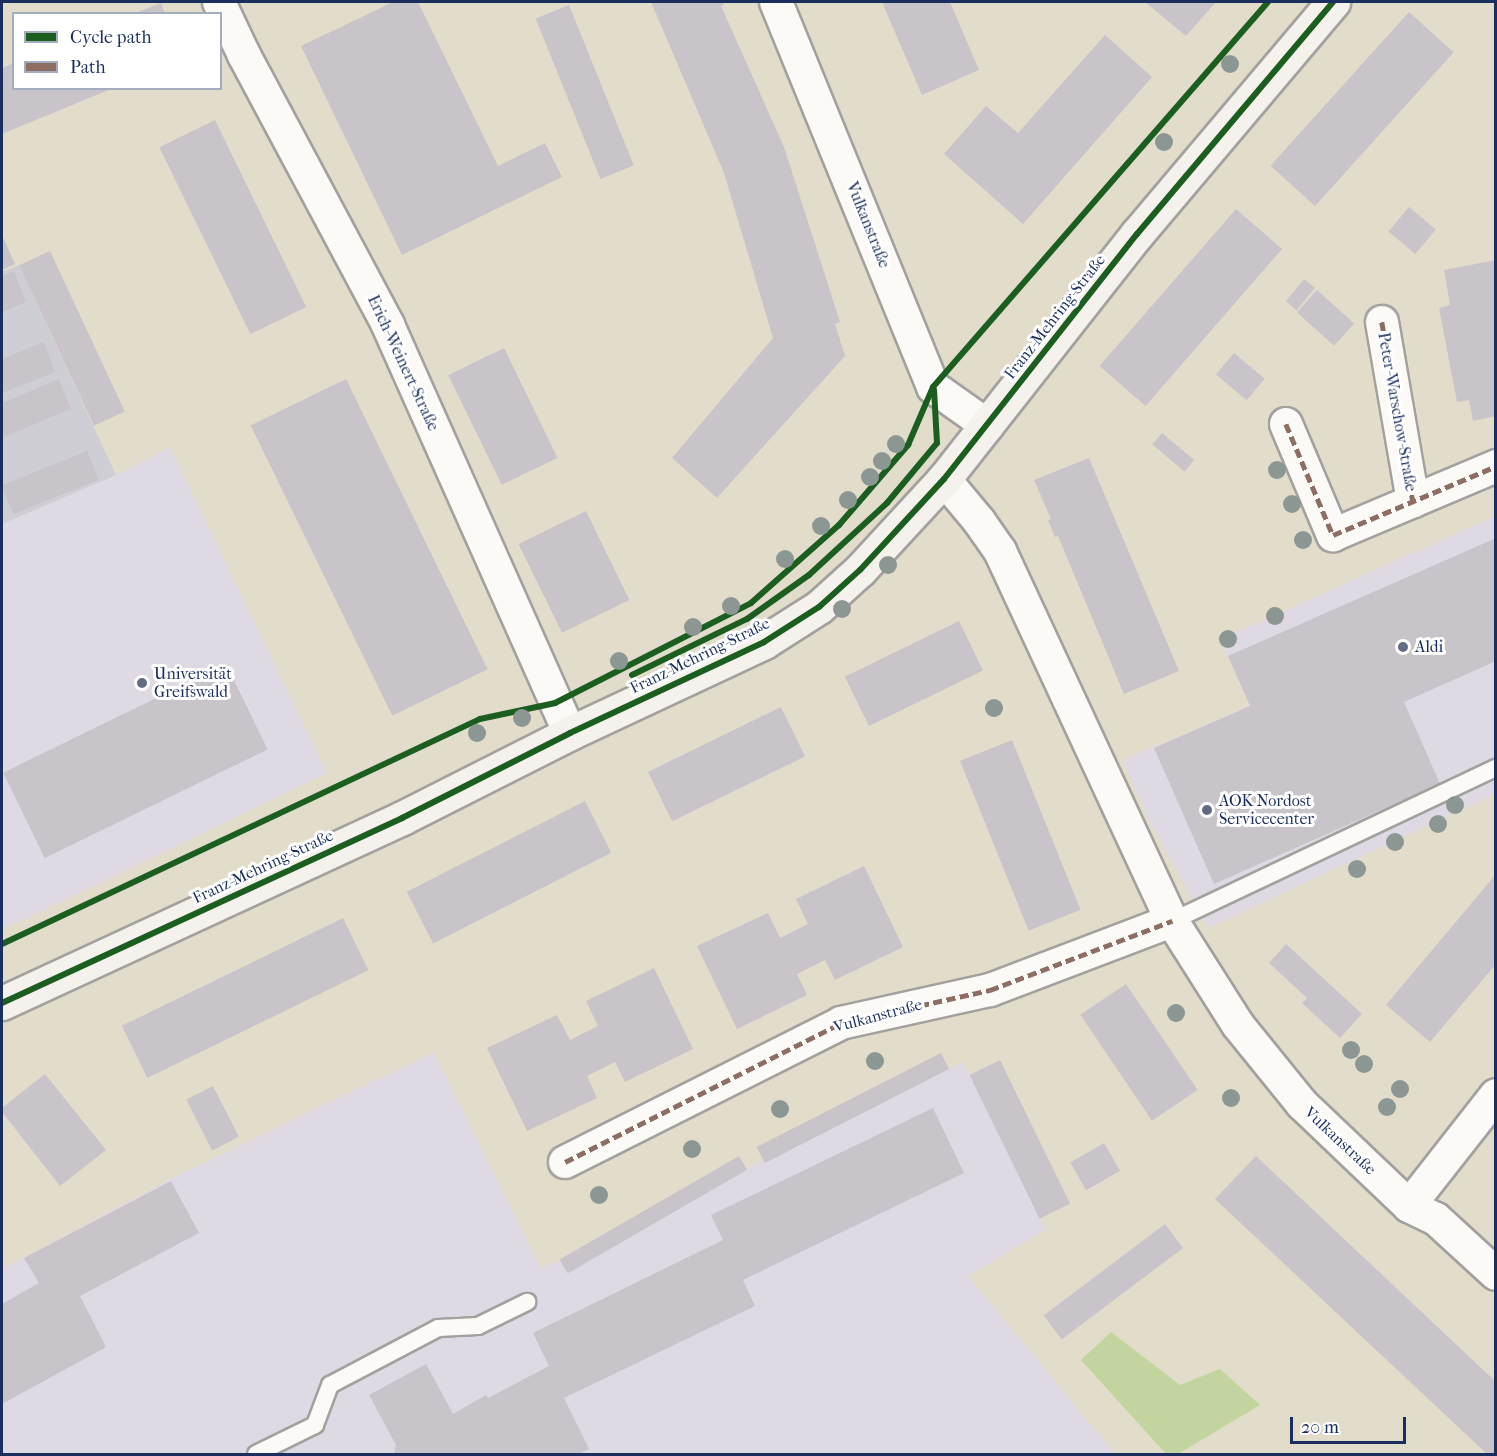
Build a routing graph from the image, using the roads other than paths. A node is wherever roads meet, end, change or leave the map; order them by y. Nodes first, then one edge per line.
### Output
1 (219, 2) edge
2 (776, 2) edge
3 (1333, 2) edge
4 (1382, 322) dead end
5 (1286, 424) dead end
6 (988, 426) junction
7 (1496, 466) edge
8 (944, 479) junction
9 (1413, 501) junction
10 (570, 733) junction
11 (1496, 768) edge
12 (1172, 921) junction
13 (2, 1003) edge
14 (1496, 1095) edge
15 (565, 1162) dead end
16 (1409, 1206) junction
17 (1496, 1274) edge
18 (527, 1302) dead end
19 (256, 1455) edge

1 - 10 street, Erich-Weinert-Straße
2 - 6 street, Vulkanstraße
3 - 6 street, Franz-Mehring-Straße
4 - 9 street, Peter-Warschow-Straße
5 - 9 street, Peter-Warschow-Straße
6 - 8 street, Franz-Mehring-Straße
7 - 9 street, Peter-Warschow-Straße
8 - 10 street, Franz-Mehring-Straße
8 - 12 street, Vulkanstraße
10 - 13 street, Franz-Mehring-Straße
11 - 12 lane
12 - 15 street, Vulkanstraße
12 - 16 street, Vulkanstraße
14 - 16 street
16 - 17 street, Vulkanstraße
18 - 19 lane

